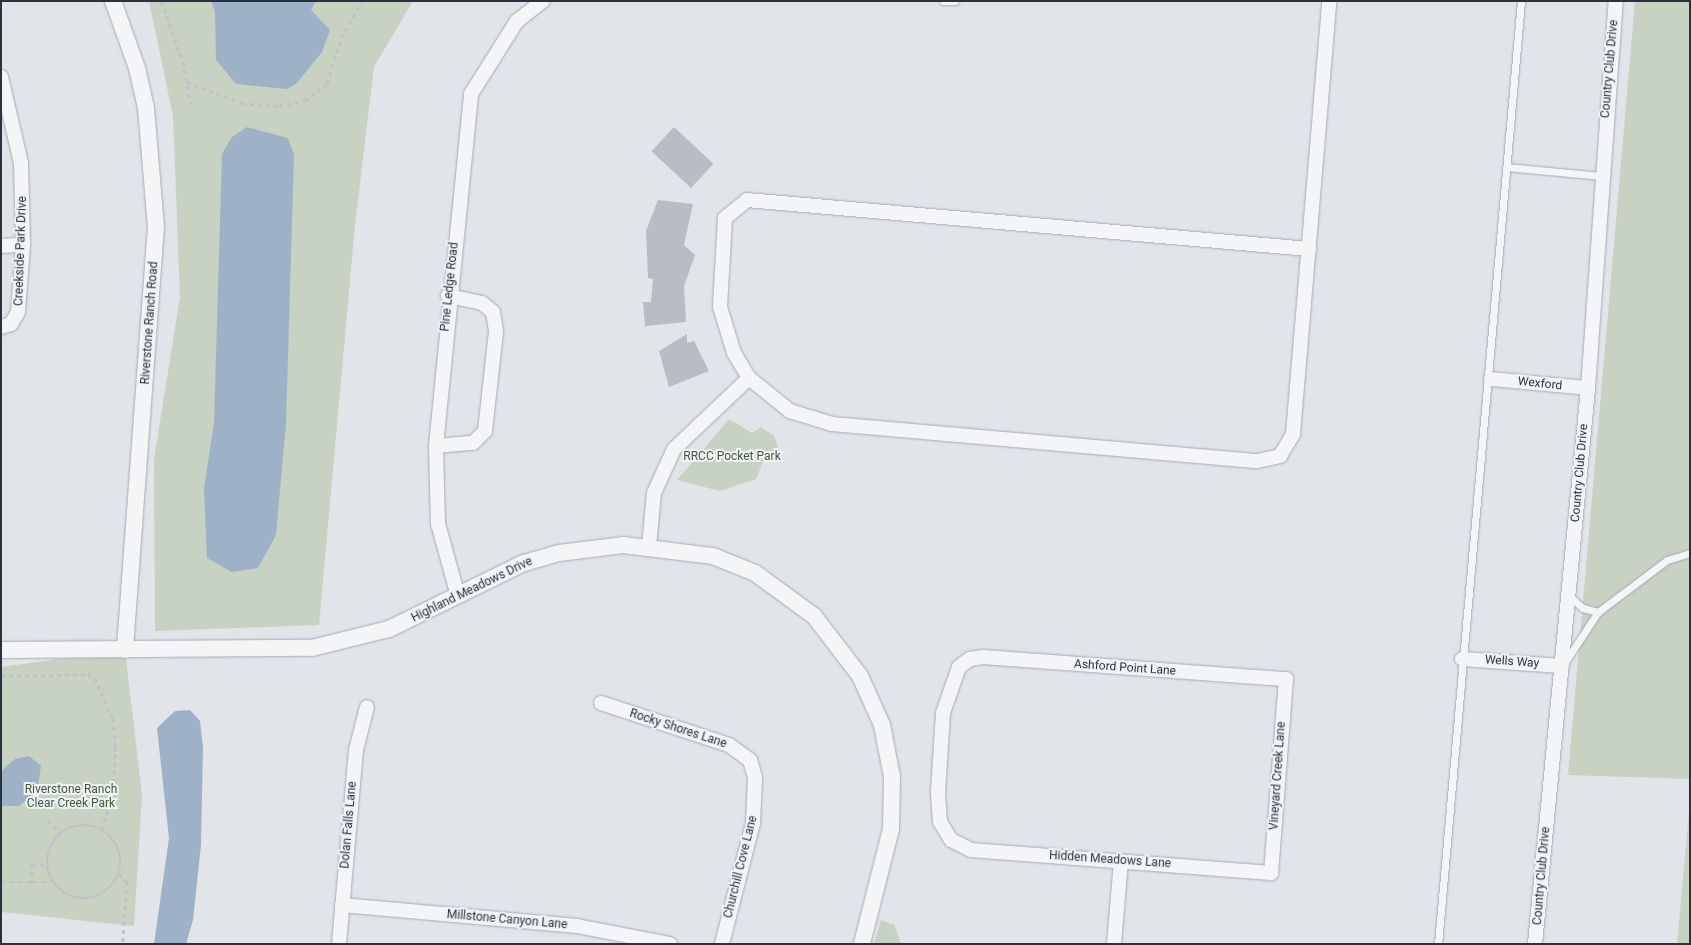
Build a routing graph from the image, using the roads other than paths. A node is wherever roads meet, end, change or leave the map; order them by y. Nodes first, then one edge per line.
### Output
1 (112, 1) edge
2 (543, 1) edge
3 (943, 1) edge
4 (955, 1) edge
5 (1329, 1) edge
6 (1521, 1) edge
7 (1616, 1) edge
8 (1, 78) edge
9 (1507, 168) junction
10 (1601, 176) junction
11 (24, 245) junction
12 (1, 246) edge
13 (1309, 249) junction
14 (448, 296) junction
15 (1, 327) edge
16 (749, 378) junction
17 (1491, 379) junction
18 (1588, 388) junction
19 (436, 446) junction
20 (649, 546) junction
21 (1690, 553) edge
22 (458, 596) junction
23 (1569, 596) junction
24 (1598, 612) junction
25 (1, 650) edge
26 (125, 650) junction
27 (1462, 659) junction
28 (1562, 666) junction
29 (1286, 679) joint
30 (601, 703) dead end
31 (367, 707) dead end
32 (750, 760) joint
33 (952, 840) joint
34 (1121, 861) junction
35 (1271, 872) joint
36 (342, 905) junction
37 (339, 944) edge
38 (670, 944) edge
39 (722, 944) edge
40 (862, 944) edge
41 (1114, 944) edge
42 (1438, 944) edge
43 (1535, 944) edge

1 - 26 street, Riverstone Ranch Road
2 - 14 street, Pine Ledge Road
3 - 4 lane
5 - 13 street
6 - 9 lane
7 - 10 street, Country Club Drive
8 - 11 street, Creekside Park Drive
9 - 10 lane
9 - 17 lane
10 - 18 street, Country Club Drive
11 - 12 street
11 - 15 street, Creekside Park Drive
13 - 16 street
13 - 16 street
14 - 19 street, Pine Ledge Road
14 - 19 street
16 - 20 street
17 - 18 street, Wexford
17 - 27 lane
18 - 23 street, Country Club Drive
19 - 22 street, Pine Ledge Road
20 - 22 street, Highland Meadows Drive
20 - 40 street, Highland Meadows Drive
21 - 24 lane
22 - 26 street, Highland Meadows Drive
23 - 24 lane
23 - 28 street, Country Club Drive
24 - 28 lane
25 - 26 street, Highland Meadows Drive
27 - 28 street, Wells Way
27 - 42 lane
28 - 43 street, Country Club Drive
29 - 33 street, Ashford Point Lane
29 - 35 street, Vineyard Creek Lane
30 - 32 street, Rocky Shores Lane
31 - 36 street, Dolan Falls Lane
32 - 39 street, Churchill Cove Lane
33 - 34 street, Hidden Meadows Lane
34 - 35 street, Hidden Meadows Lane
34 - 41 street
36 - 37 street, Dolan Falls Lane
36 - 38 street, Millstone Canyon Lane

